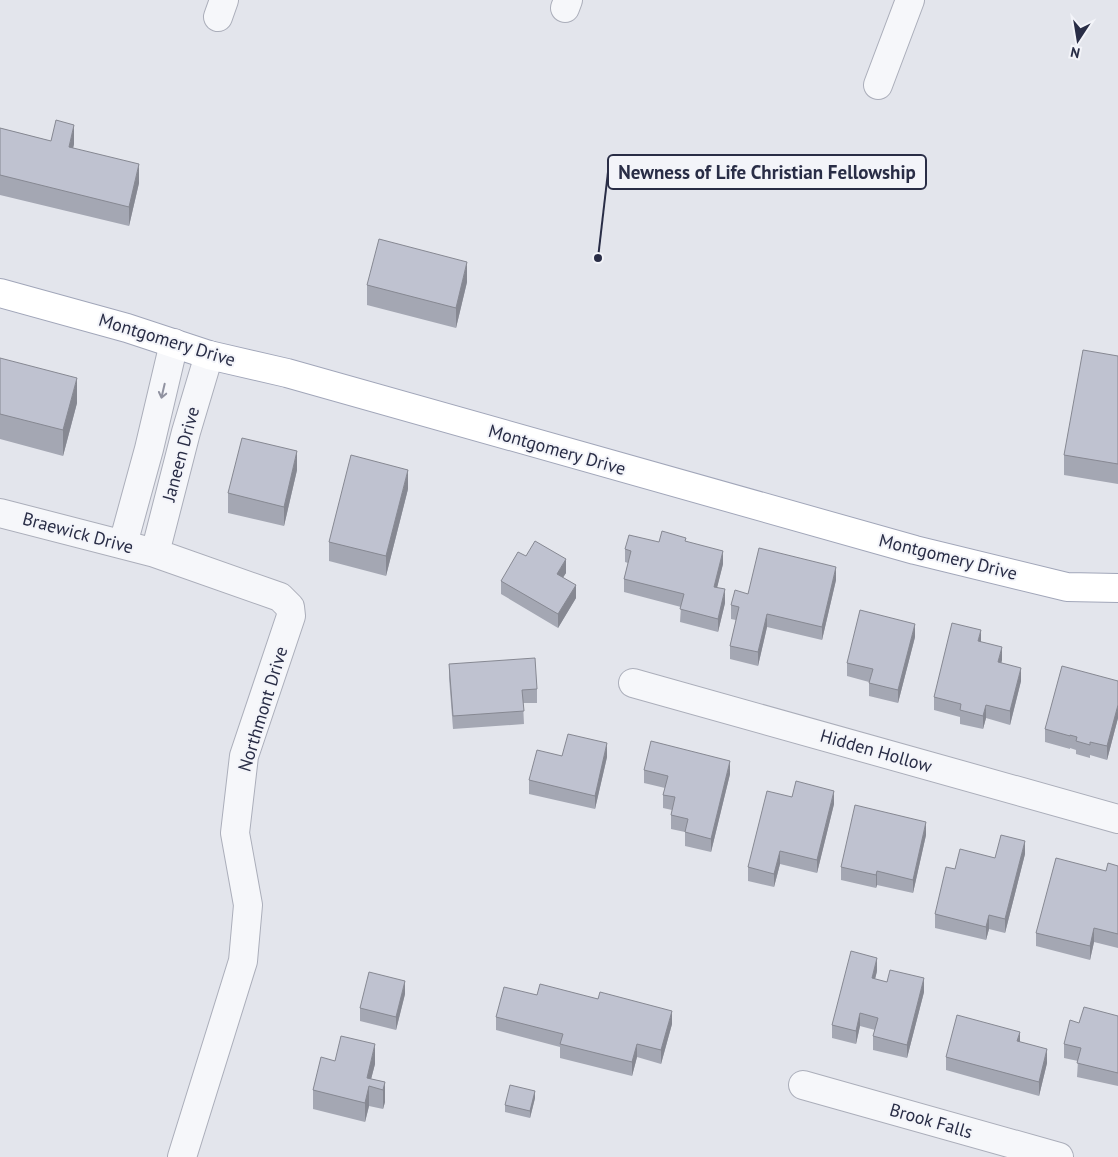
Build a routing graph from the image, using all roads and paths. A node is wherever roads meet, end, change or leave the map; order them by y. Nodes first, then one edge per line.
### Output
1 (910, 0) edge
2 (878, 85) dead end
3 (0, 293) edge
4 (174, 343) junction
5 (209, 355) junction
6 (0, 513) edge
7 (123, 544) junction
8 (155, 553) junction
9 (1118, 588) edge
10 (633, 682) dead end
11 (1118, 819) edge
12 (803, 1084) dead end
13 (182, 1157) edge
14 (1059, 1157) edge

1 - 2 street
3 - 4 main road, Montgomery Drive
4 - 5 main road, Montgomery Drive
4 -> 7 street
5 - 8 street, Janeen Drive
5 - 9 main road, Montgomery Drive
6 - 7 street, Braewick Drive
7 - 8 street, Braewick Drive
8 - 13 street, Northmont Drive
10 - 11 street, Hidden Hollow
12 - 14 street, Brook Falls

